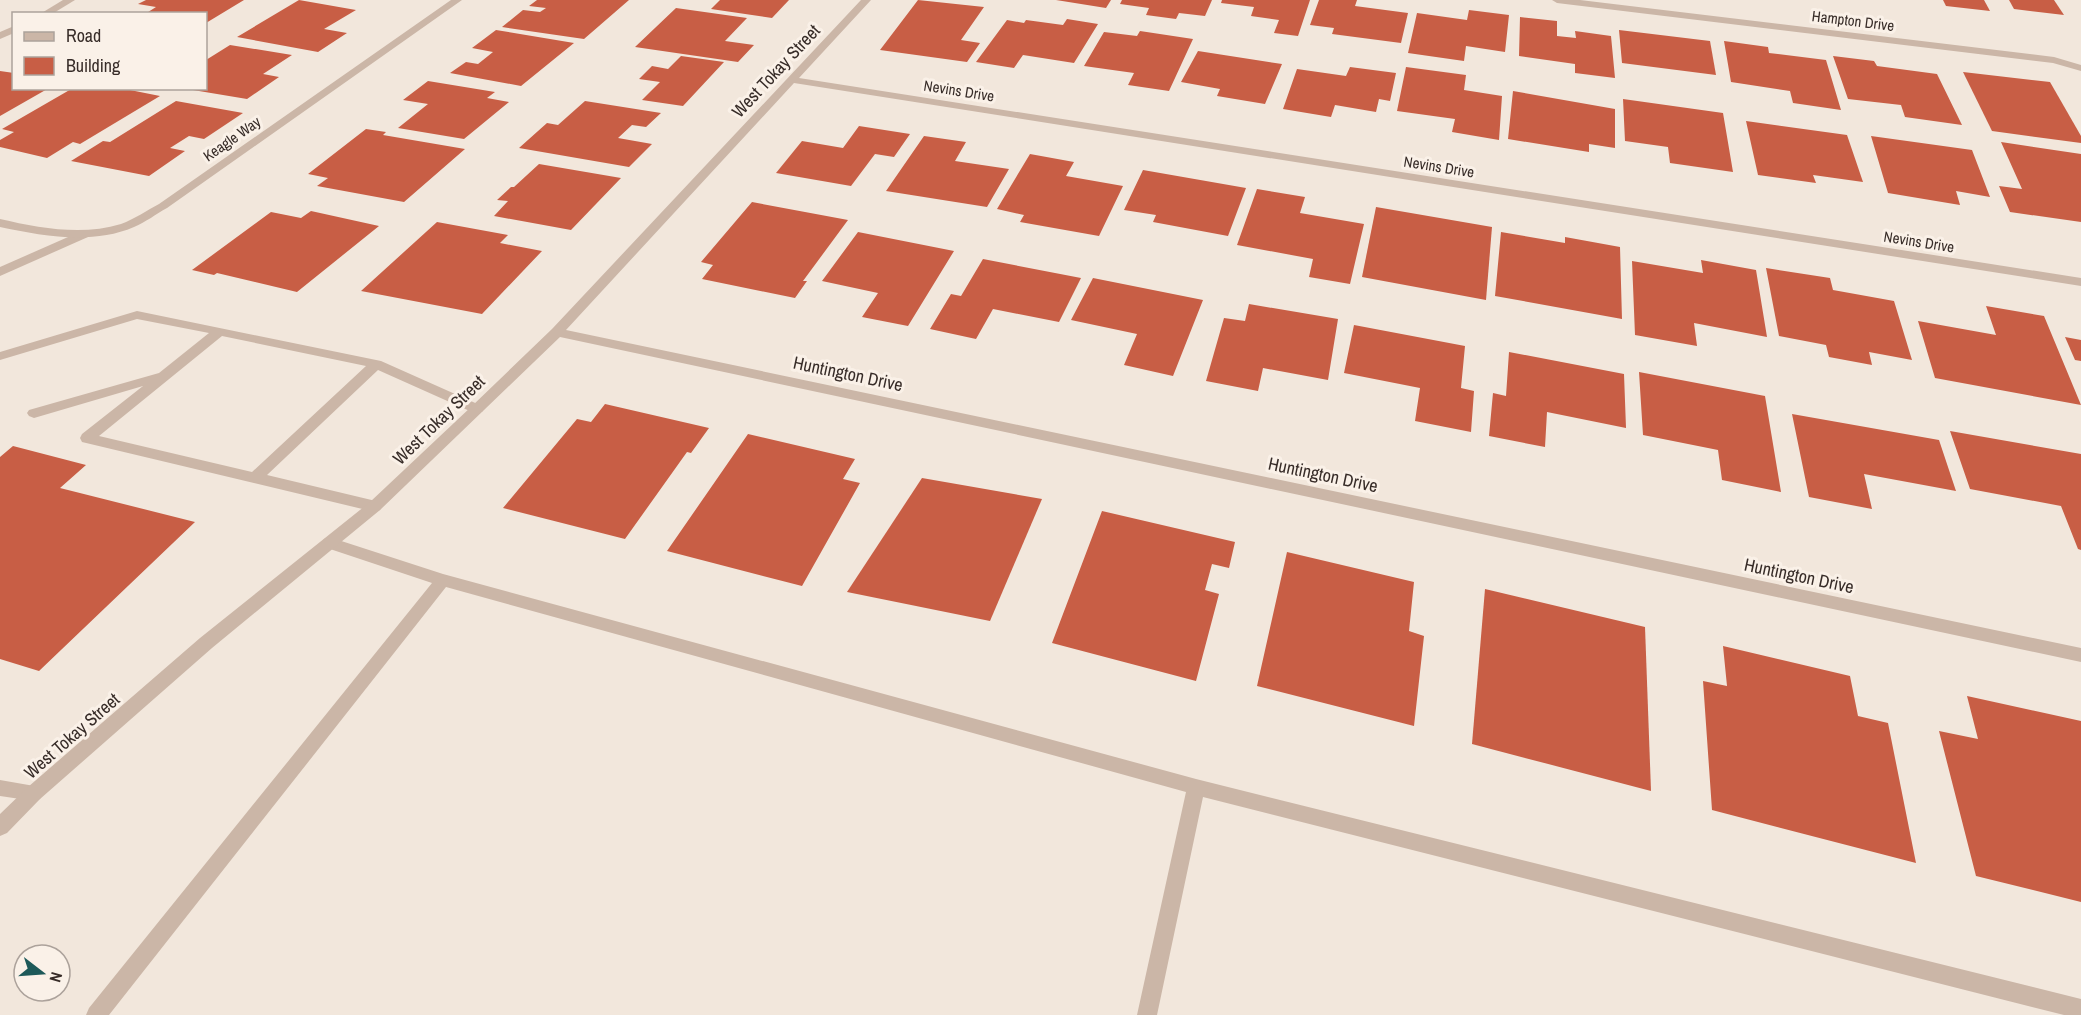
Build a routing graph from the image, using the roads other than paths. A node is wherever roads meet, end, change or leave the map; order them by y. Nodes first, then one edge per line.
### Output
1 (70, 0) edge
2 (457, 0) edge
3 (866, 0) edge
4 (1557, 0) edge
5 (48, 12) edge
6 (2077, 66) edge
7 (792, 80) junction
8 (0, 223) edge
9 (84, 234) junction
10 (0, 272) edge
11 (2081, 282) edge
12 (220, 331) junction
13 (557, 332) junction
14 (0, 356) edge
15 (376, 364) junction
16 (166, 374) junction
17 (477, 409) junction
18 (34, 413) dead end
19 (255, 478) junction
20 (375, 506) junction
21 (329, 543) junction
22 (442, 580) junction
23 (2081, 655) edge
24 (0, 788) edge
25 (1196, 788) junction
26 (34, 793) junction
27 (0, 827) edge
28 (2081, 1009) edge
29 (96, 1015) edge
30 (1147, 1015) edge

1 - 5 street
2 - 9 street, Keagle Way
3 - 7 street, West Tokay Street
4 - 6 street, Hampton Drive
7 - 11 street, Nevins Drive
7 - 13 street, West Tokay Street
8 - 9 street, Keagle Way
9 - 10 street
12 - 14 street
12 - 15 street
12 - 16 street
13 - 17 street, West Tokay Street
13 - 23 street, Huntington Drive
15 - 17 street
15 - 19 street
16 - 18 street
16 - 19 street
17 - 20 street, West Tokay Street
19 - 20 street
20 - 21 street, West Tokay Street
21 - 22 street
21 - 26 street, West Tokay Street
22 - 25 street
22 - 29 street
24 - 26 street
25 - 28 street
25 - 30 street
26 - 27 street, West Tokay Street

